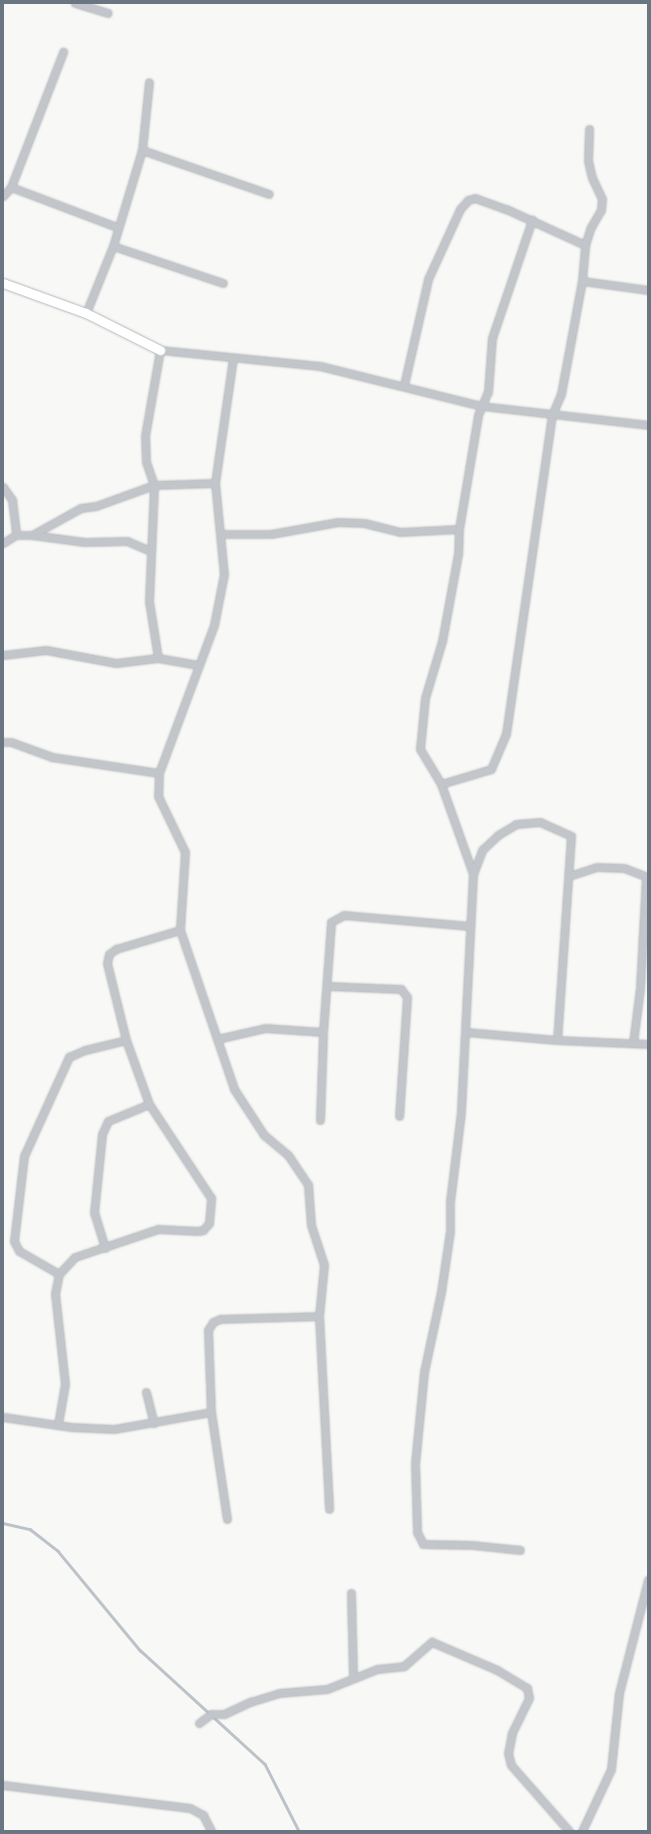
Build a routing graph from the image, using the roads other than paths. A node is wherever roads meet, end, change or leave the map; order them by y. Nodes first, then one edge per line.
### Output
1 (75, 3) edge
2 (107, 13) dead end
3 (63, 52) dead end
4 (149, 82) dead end
5 (589, 129) dead end
6 (142, 150) junction
7 (11, 187) junction
8 (268, 194) dead end
9 (3, 196) edge
10 (532, 220) junction
11 (117, 227) junction
12 (585, 245) junction
13 (113, 246) junction
14 (582, 281) junction
15 (3, 283) edge
16 (223, 283) dead end
17 (648, 290) edge
18 (86, 313) junction
19 (160, 350) junction
20 (233, 358) junction
21 (404, 385) junction
22 (482, 406) junction
23 (552, 414) junction
24 (648, 425) edge
25 (215, 483) junction
26 (154, 485) junction
27 (3, 487) edge
28 (459, 529) junction
29 (222, 534) junction
30 (16, 535) junction
31 (32, 536) junction
32 (3, 542) edge
33 (151, 550) junction
34 (3, 655) edge
35 (158, 658) junction
36 (198, 665) junction
37 (3, 742) edge
38 (159, 773) junction
39 (441, 784) junction
40 (473, 874) junction
41 (569, 876) junction
42 (647, 877) edge
43 (470, 926) junction
44 (180, 930) junction
45 (328, 986) junction
46 (323, 1032) junction
47 (466, 1032) junction
48 (217, 1039) junction
49 (126, 1040) junction
50 (557, 1040) junction
51 (633, 1042) junction
52 (648, 1044) edge
53 (149, 1104) junction
54 (399, 1116) dead end
55 (320, 1120) dead end
56 (105, 1248) junction
57 (59, 1274) junction
58 (319, 1316) junction
59 (146, 1392) dead end
60 (211, 1412) junction
61 (3, 1417) edge
62 (154, 1423) junction
63 (58, 1424) junction
64 (329, 1510) dead end
65 (227, 1519) dead end
66 (520, 1550) dead end
67 (648, 1580) edge
68 (351, 1593) dead end
69 (353, 1676) junction
70 (199, 1723) dead end
71 (3, 1785) edge
72 (211, 1831) edge
73 (569, 1831) edge
74 (582, 1831) edge

1 - 2 street
3 - 7 street
4 - 6 street
5 - 12 street
6 - 8 street
6 - 11 street
7 - 9 street
7 - 11 street
10 - 12 street
10 - 21 street
10 - 22 street
11 - 13 street
12 - 14 street
13 - 16 street
13 - 18 street
14 - 17 street
14 - 23 street
15 - 18 street
18 - 19 street
19 - 20 street
19 - 26 street
20 - 21 street
20 - 25 street
21 - 22 street
22 - 23 street
22 - 28 street
23 - 24 street
23 - 39 street
25 - 26 street
25 - 29 street
26 - 31 street
26 - 33 street
27 - 30 street
28 - 29 street
28 - 39 street
29 - 36 street
30 - 31 street
30 - 32 street
31 - 33 street
33 - 35 street
34 - 35 street
35 - 36 street
36 - 38 street
37 - 38 street
38 - 44 street
39 - 40 street
40 - 41 street
40 - 43 street
41 - 42 street
41 - 50 street
42 - 51 street
43 - 45 street
43 - 47 street
44 - 48 street
44 - 49 street
45 - 46 street
45 - 54 street
46 - 48 street
46 - 55 street
47 - 50 street
47 - 66 street
48 - 58 street
49 - 53 street
49 - 57 street
50 - 51 street
51 - 52 street
53 - 56 street
53 - 56 street
56 - 57 street
57 - 63 street
58 - 60 street
58 - 64 street
59 - 62 street
60 - 62 street
60 - 65 street
61 - 63 street
62 - 63 street
67 - 74 street
68 - 69 street
69 - 70 street
69 - 73 street
71 - 72 street

